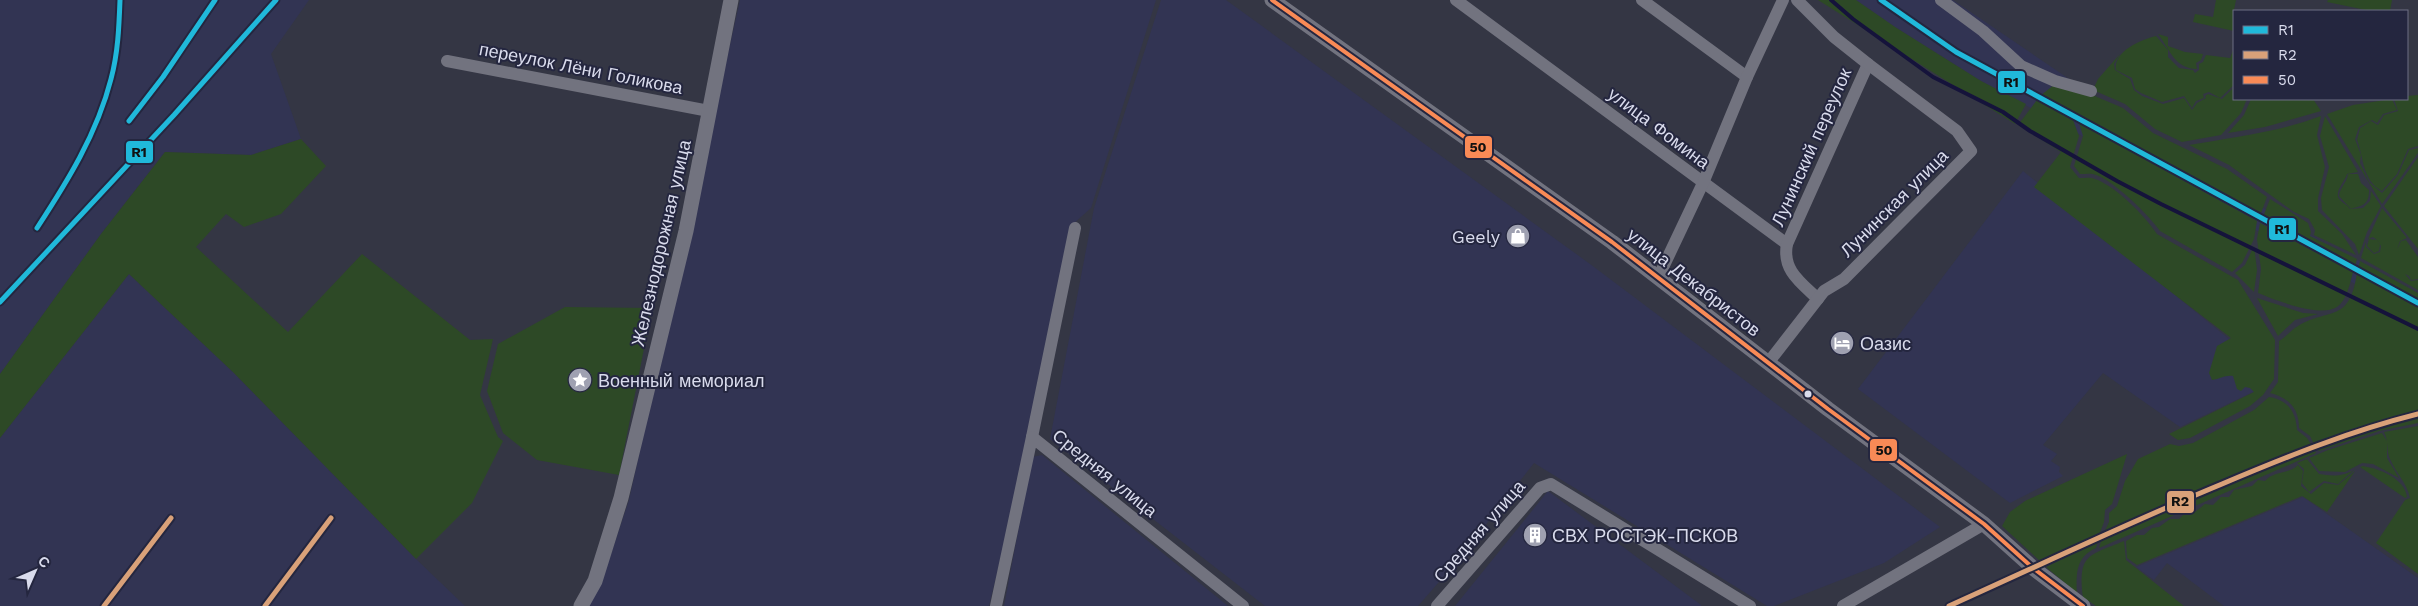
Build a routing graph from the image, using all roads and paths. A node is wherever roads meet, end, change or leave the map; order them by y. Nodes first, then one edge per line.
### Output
1 (731, 0) edge
2 (1272, 0) edge
3 (1456, 0) edge
4 (1642, 0) edge
5 (1783, 0) edge
6 (1797, 0) edge
7 (1941, 0) edge
8 (447, 61) dead end
9 (1868, 64) junction
10 (1747, 77) junction
11 (2091, 91) dead end
12 (709, 111) junction
13 (1703, 183) junction
14 (1075, 228) dead end
15 (1787, 244) junction
16 (1658, 278) junction
17 (1818, 299) junction
18 (1768, 363) junction
19 (1032, 437) junction
20 (1984, 524) junction
21 (581, 606) edge
22 (996, 606) edge
23 (1243, 606) edge
24 (1437, 606) edge
25 (1750, 606) edge
26 (1842, 606) edge
27 (2083, 606) edge

1 - 12 street, Железнодорожная улица
2 - 16 street, улица Декабристов
3 - 13 street, улица Фомина
4 - 10 street
5 - 10 street
6 - 9 street, Лунинская улица
7 - 11 street
8 - 12 street, переулок Лёни Голикова
9 - 15 street, Лунинский переулок
9 - 17 street, Лунинская улица
10 - 13 street
12 - 21 street, Железнодорожная улица
13 - 15 street, улица Фомина
13 - 16 street
14 - 19 street
15 - 17 street
16 - 18 street, улица Декабристов
17 - 18 street, Лунинская улица
18 - 20 street, улица Декабристов
19 - 22 street, Средняя улица
19 - 23 street, Средняя улица
20 - 26 street
20 - 27 street, улица Декабристов
24 - 25 street, Средняя улица

